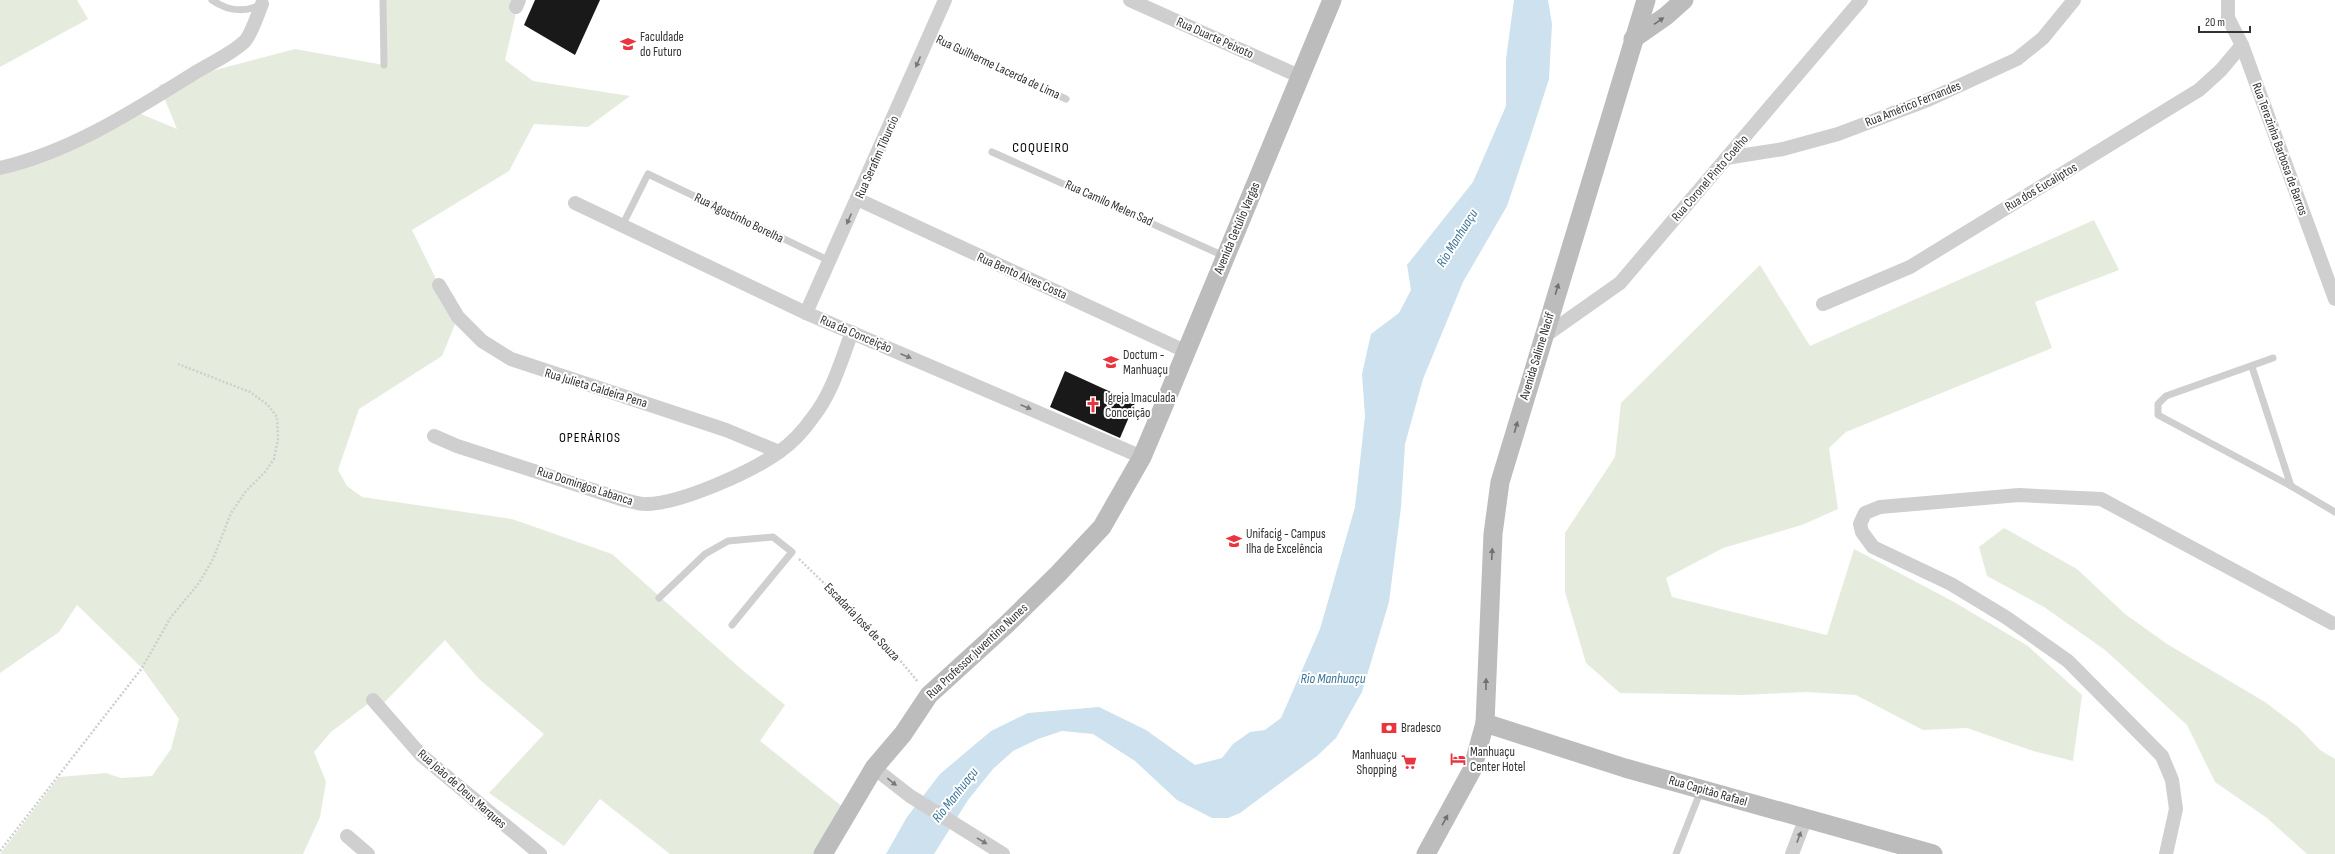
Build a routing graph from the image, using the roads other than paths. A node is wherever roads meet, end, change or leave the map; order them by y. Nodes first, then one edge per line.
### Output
1 (212, 0) edge
2 (383, 0) edge
3 (945, 0) edge
4 (1130, 0) edge
5 (1332, 0) edge
6 (1646, 0) edge
7 (1684, 0) edge
8 (1861, 0) edge
9 (2074, 0) edge
10 (2228, 0) edge
11 (264, 1) edge
12 (930, 34) junction
13 (1633, 39) junction
14 (2242, 45) junction
15 (384, 65) dead end
16 (1299, 76) junction
17 (1066, 99) dead end
18 (992, 152) dead end
19 (1726, 158) junction
20 (0, 168) edge
21 (858, 199) junction
22 (575, 203) dead end
23 (622, 226) junction
24 (1225, 256) junction
25 (830, 261) junction
26 (439, 285) dead end
27 (2335, 299) edge
28 (1823, 304) dead end
29 (806, 313) junction
30 (852, 332) junction
31 (1542, 338) junction
32 (1187, 352) junction
33 (2273, 358) dead end
34 (2252, 367) junction
35 (434, 436) dead end
36 (779, 452) junction
37 (1142, 457) junction
38 (2291, 486) junction
39 (2335, 512) edge
40 (660, 598) dead end
41 (2332, 624) dead end
42 (732, 625) dead end
43 (373, 700) dead end
44 (1485, 723) junction
45 (874, 768) junction
46 (1702, 788) junction
47 (1805, 820) junction
48 (347, 836) dead end
49 (1926, 853) edge
50 (368, 854) edge
51 (540, 854) edge
52 (823, 854) edge
53 (1003, 854) edge
54 (1426, 854) edge
55 (1676, 854) edge
56 (1792, 854) edge
57 (2166, 854) edge

1 - 11 lane
2 - 15 lane
3 - 12 street, Rua Serafim Tiburcio
4 - 16 street, Rua Duarte Peixoto
5 - 16 street, Avenida Getúlio Vargas
6 - 13 street, Avenida Salime Nacif
13 -> 7 street
8 - 19 street, Rua Coronel Pinto Coelho
9 - 19 street, Rua Américo Fernandes
10 - 14 street, Rua Terezinha Barbosa de Barros
11 - 20 street
12 - 17 lane, Rua Guilherme Lacerda de Lima
12 -> 21 street, Rua Serafim Tiburcio
31 -> 13 street, Avenida Salime Nacif
14 - 27 street, Rua Terezinha Barbosa de Barros
14 - 28 street, Rua dos Eucaliptos
16 - 24 street, Avenida Getúlio Vargas
18 - 24 lane, Rua Camilo Melen Sad
19 - 31 street, Rua Coronel Pinto Coelho
21 -> 25 street, Rua Serafim Tiburcio
21 - 32 street, Rua Bento Alves Costa
22 - 23 street, Rua da Conceição
23 - 25 lane, Rua Agostinho Borelha
23 - 29 street, Rua da Conceição
24 - 32 street, Avenida Getúlio Vargas
25 - 29 street, Rua Serafim Tiburcio
26 - 36 street, Rua Julieta Caldeira Pena
29 - 30 street, Rua da Conceição
30 - 36 street, Rua Domingos Labanca
30 -> 37 street, Rua da Conceição
44 -> 31 street, Avenida Salime Nacif
32 - 37 street, Avenida Getúlio Vargas
33 - 34 lane
34 - 38 lane
34 - 38 lane
35 - 36 street, Rua Domingos Labanca
37 - 45 street, Rua Professor Juventino Nunes
38 - 39 lane
40 - 42 lane
41 - 57 street
43 - 51 street, Rua João de Deus Marques
44 - 46 street, Rua Capitão Rafael
54 -> 44 street, Avenida Salime Nacif
45 - 52 street, Rua Professor Juventino Nunes
45 -> 53 street
46 - 47 street, Rua Capitão Rafael
46 - 55 lane
47 - 49 street, Rua Capitão Rafael
56 -> 47 street
48 - 50 street

